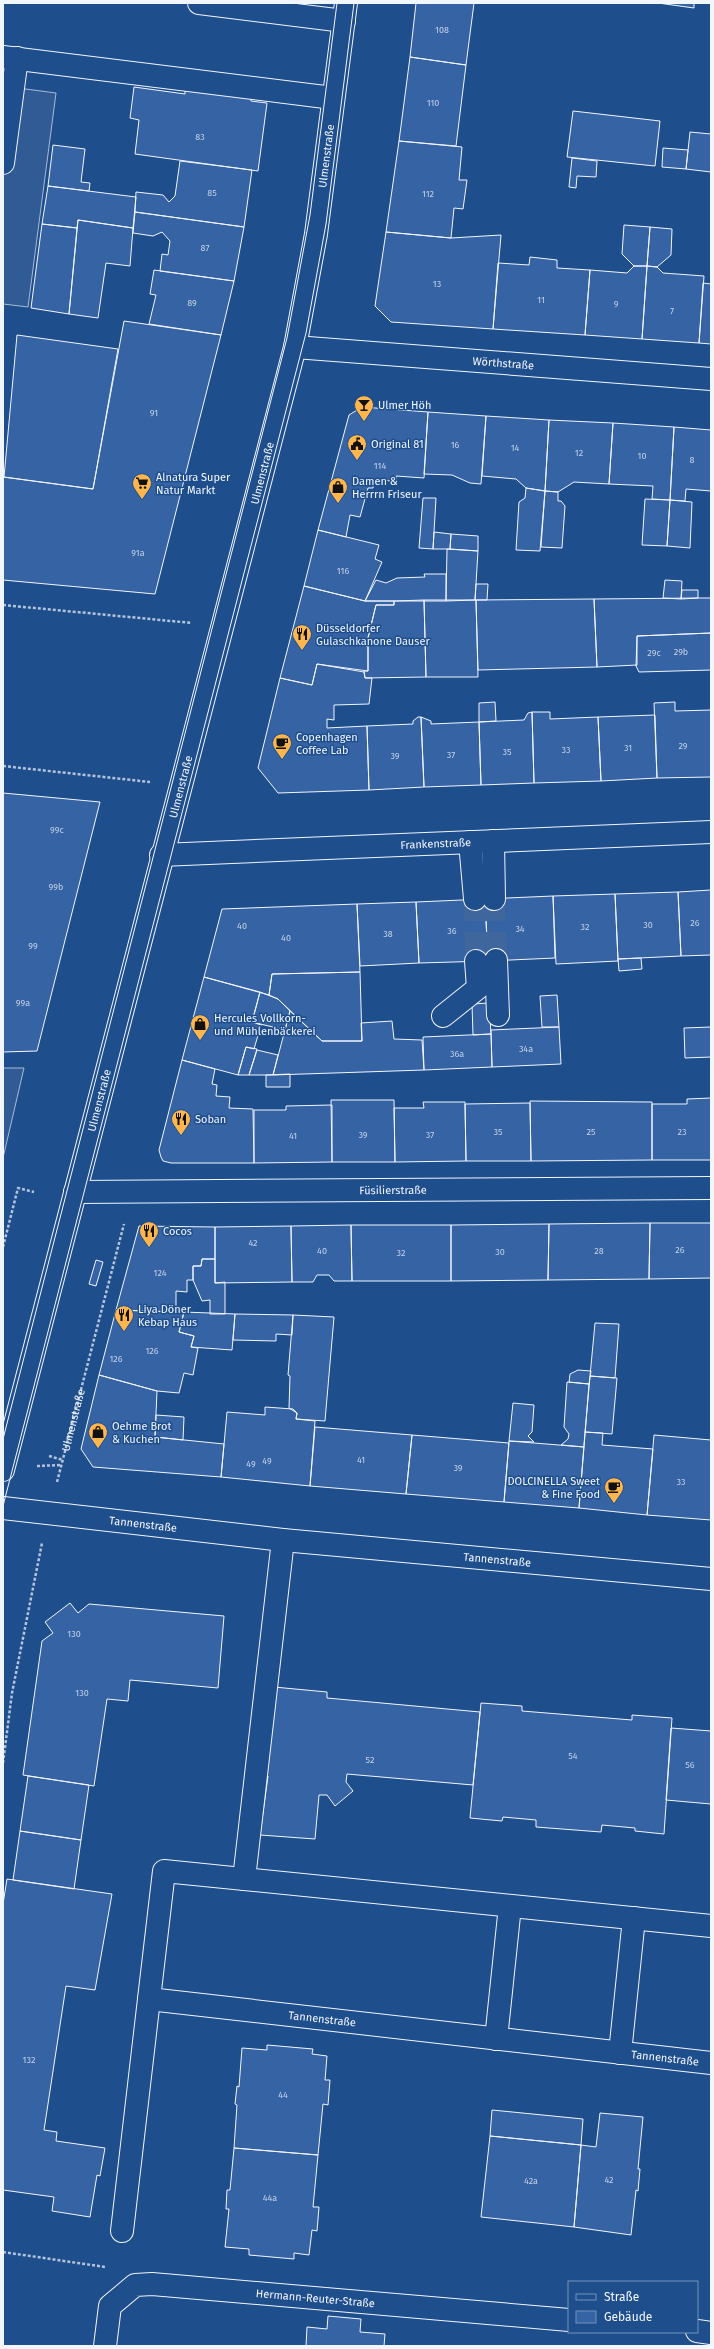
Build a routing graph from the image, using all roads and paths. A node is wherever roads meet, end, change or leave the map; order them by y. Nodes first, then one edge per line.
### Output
1 (199, 3) edge
2 (345, 12) edge
3 (10, 57) edge
4 (333, 98) junction
5 (3, 163) edge
6 (295, 347) junction
7 (711, 379) edge
8 (3, 605) edge
9 (223, 626) junction
10 (3, 766) edge
11 (182, 786) junction
12 (711, 832) edge
13 (493, 841) junction
14 (470, 842) junction
15 (162, 855) junction
16 (498, 1015) dead end
17 (443, 1016) dead end
18 (711, 1188) edge
19 (34, 1192) dead end
20 (75, 1192) junction
21 (133, 1192) junction
22 (3, 1247) edge
23 (49, 1456) dead end
24 (63, 1460) junction
25 (62, 1465) junction
26 (39, 1466) dead end
27 (3, 1470) edge
28 (56, 1486) dead end
29 (3, 1508) edge
30 (283, 1540) junction
31 (42, 1541) dead end
32 (711, 1579) edge
33 (3, 1763) edge
34 (244, 1879) junction
35 (510, 1906) junction
36 (634, 1918) junction
37 (711, 1926) edge
38 (149, 1999) junction
39 (496, 2039) junction
40 (620, 2052) junction
41 (711, 2063) edge
42 (122, 2231) dead end
43 (3, 2252) edge
44 (108, 2268) dead end
45 (568, 2320) edge
46 (698, 2331) edge
47 (711, 2332) edge
48 (105, 2346) edge

1 - 2 street, Ulmenstraße
2 - 4 street, Ulmenstraße
3 - 4 street
3 - 5 street
4 - 6 street, Ulmenstraße
6 - 7 street, Wörthstraße
6 - 9 street, Ulmenstraße
8 - 9 path
9 - 11 street, Ulmenstraße
10 - 11 path
11 - 15 street, Ulmenstraße
12 - 13 street, Frankenstraße
13 - 14 street, Frankenstraße
13 - 14 street
14 - 15 street, Frankenstraße
15 - 20 street, Ulmenstraße
16 - 17 street
18 - 21 street, Füsilierstraße
19 - 22 path
20 - 21 street, Füsilierstraße
20 - 27 street, Ulmenstraße
21 - 24 path, Ulmenstraße
23 - 24 path
24 - 25 path, Ulmenstraße
25 - 26 path
25 - 28 path, Ulmenstraße
29 - 30 street, Tannenstraße
30 - 32 street, Tannenstraße
30 - 34 street
31 - 33 path
34 - 35 street
34 - 38 street
35 - 36 street
35 - 39 street
36 - 37 street
36 - 40 street, Tannenstraße
38 - 39 street, Tannenstraße
38 - 42 street
39 - 40 street, Tannenstraße
40 - 41 street, Tannenstraße
43 - 44 path
45 - 48 street, Hermann-Reuter-Straße
46 - 47 street

